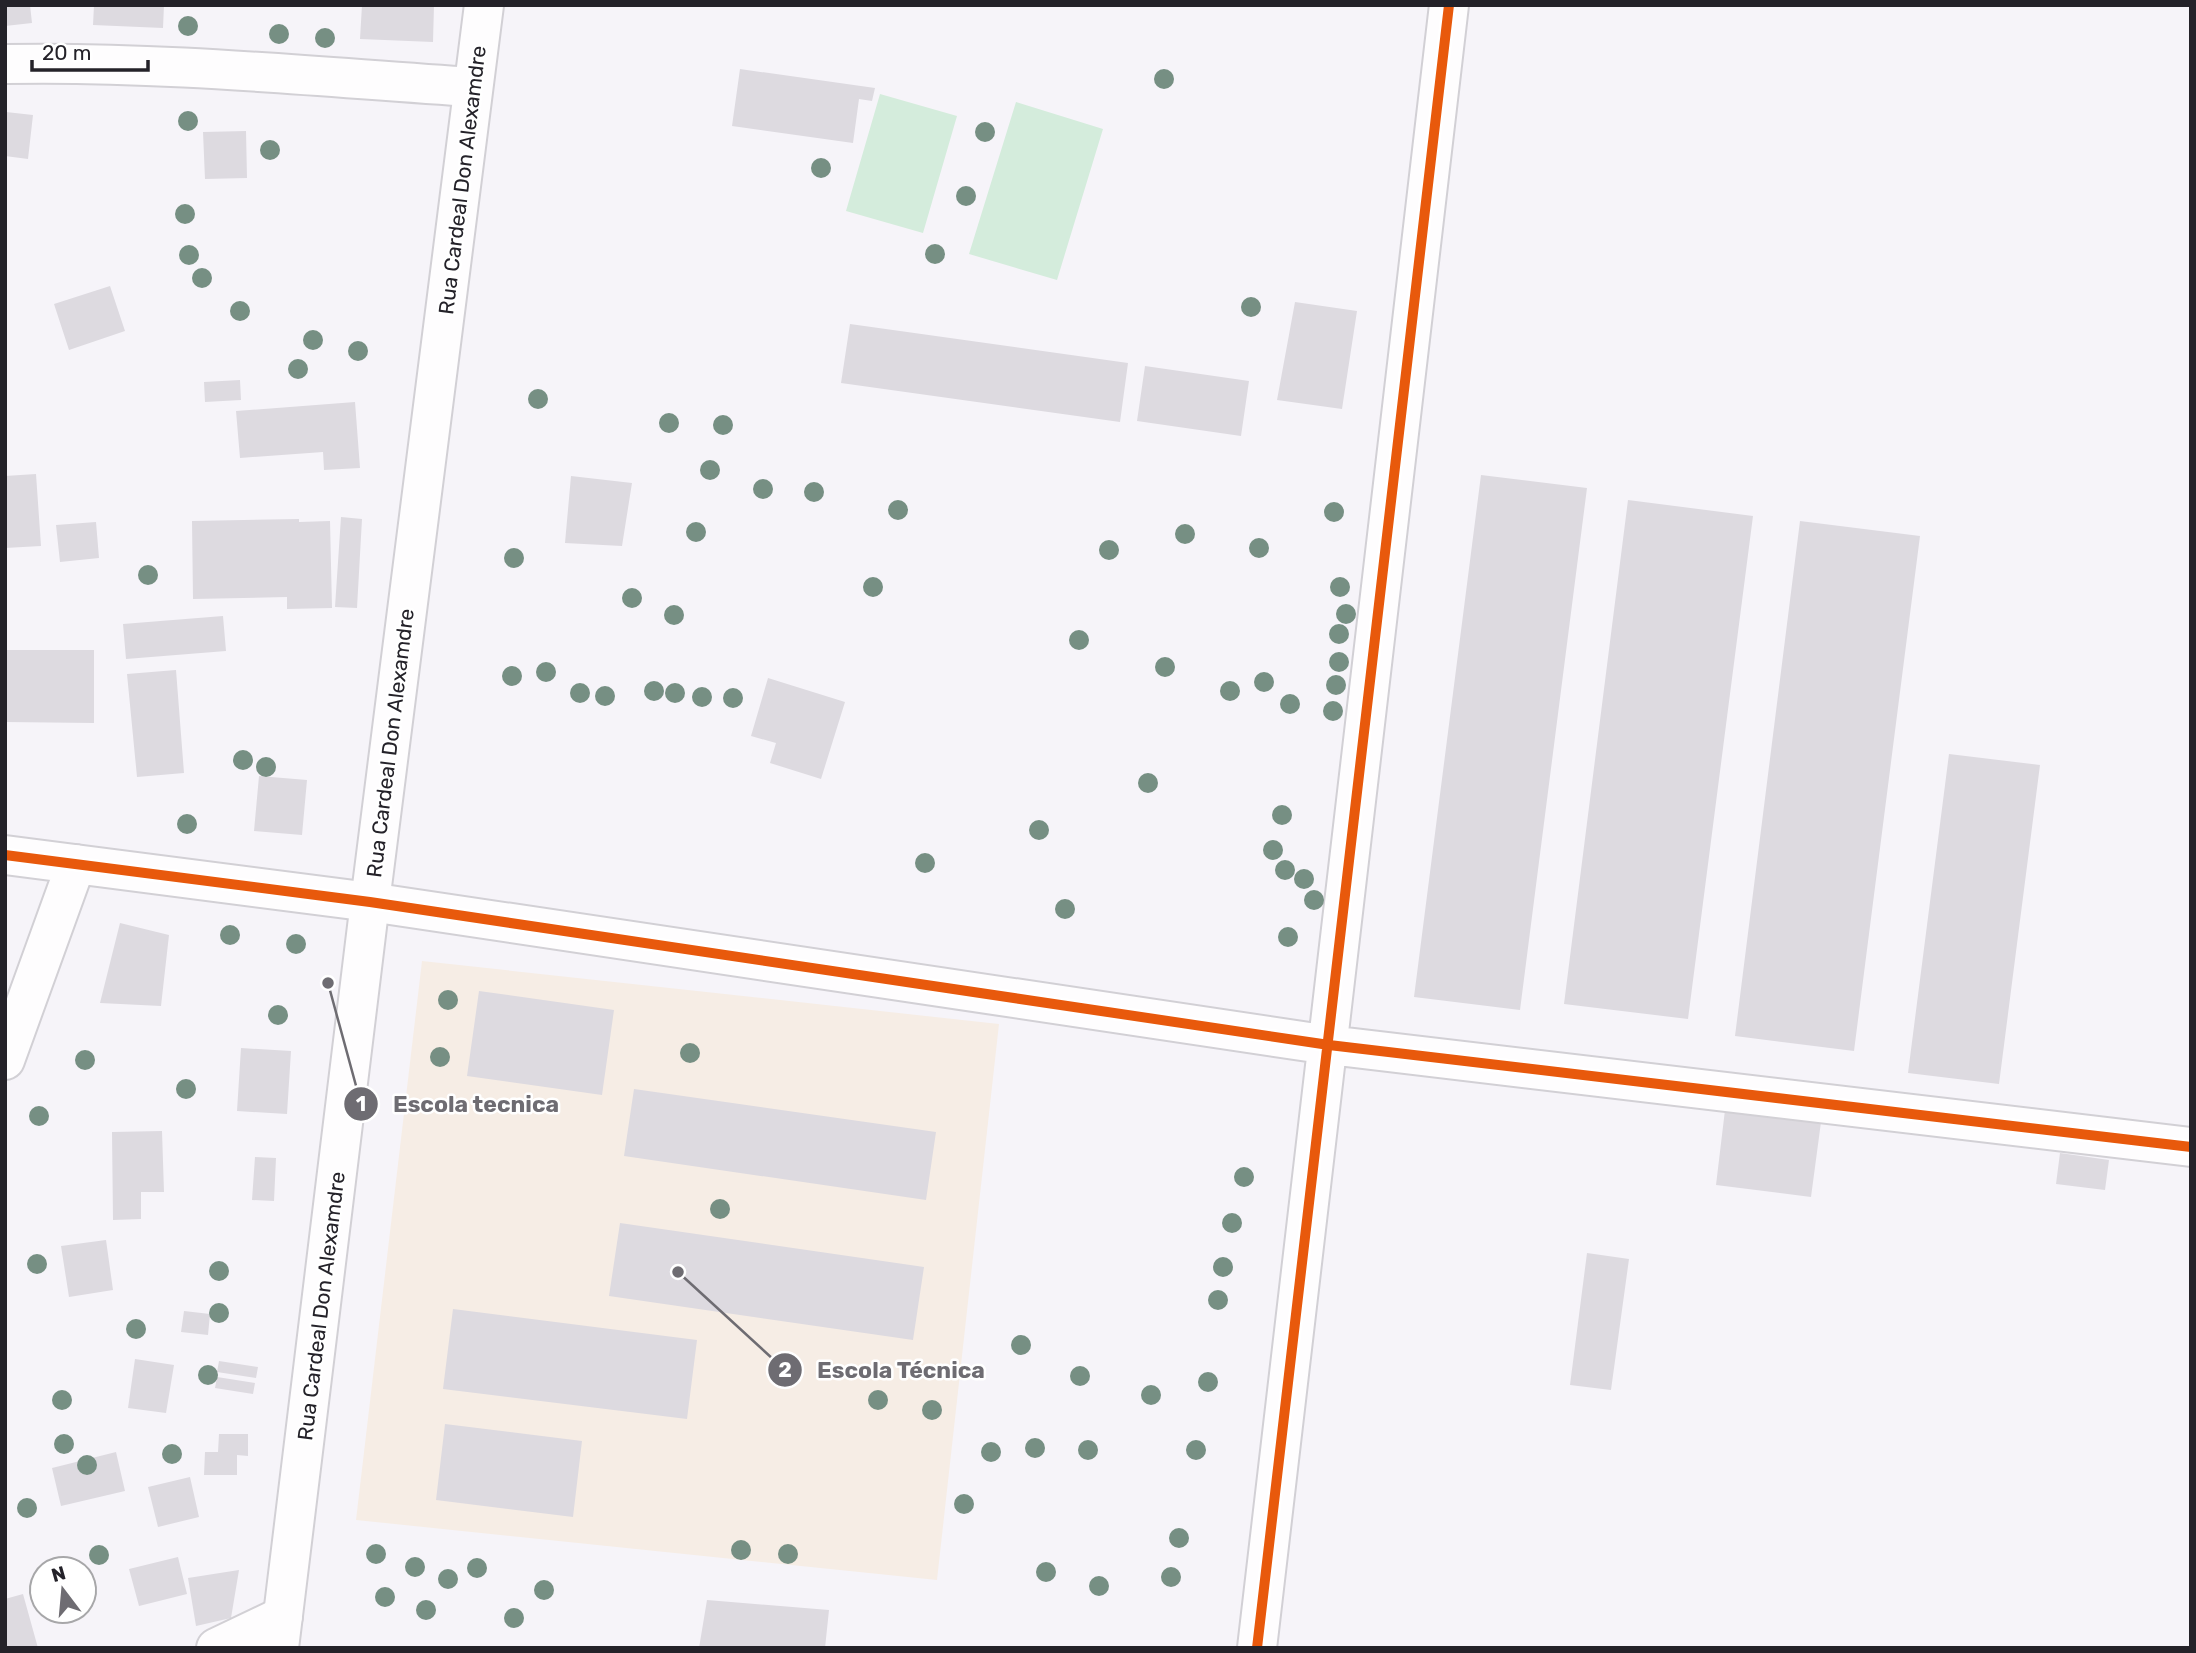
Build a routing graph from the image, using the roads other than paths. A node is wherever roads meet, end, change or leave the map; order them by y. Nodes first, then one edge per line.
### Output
1 (484, 5) edge
2 (1449, 5) edge
3 (5, 64) edge
4 (473, 87) junction
5 (5, 855) edge
6 (76, 864) junction
7 (370, 902) junction
8 (1329, 1045) junction
9 (5, 1060) edge
10 (2191, 1147) edge
11 (281, 1632) edge
12 (216, 1648) edge
13 (1257, 1648) edge

1 - 4 street, Rua Cardeal Don Alexamdre
2 - 8 street
3 - 4 street
4 - 7 street, Rua Cardeal Don Alexamdre
5 - 6 street
6 - 7 street
6 - 9 street
7 - 8 street
7 - 11 street, Rua Cardeal Don Alexamdre
8 - 10 street
8 - 13 street
11 - 12 street

